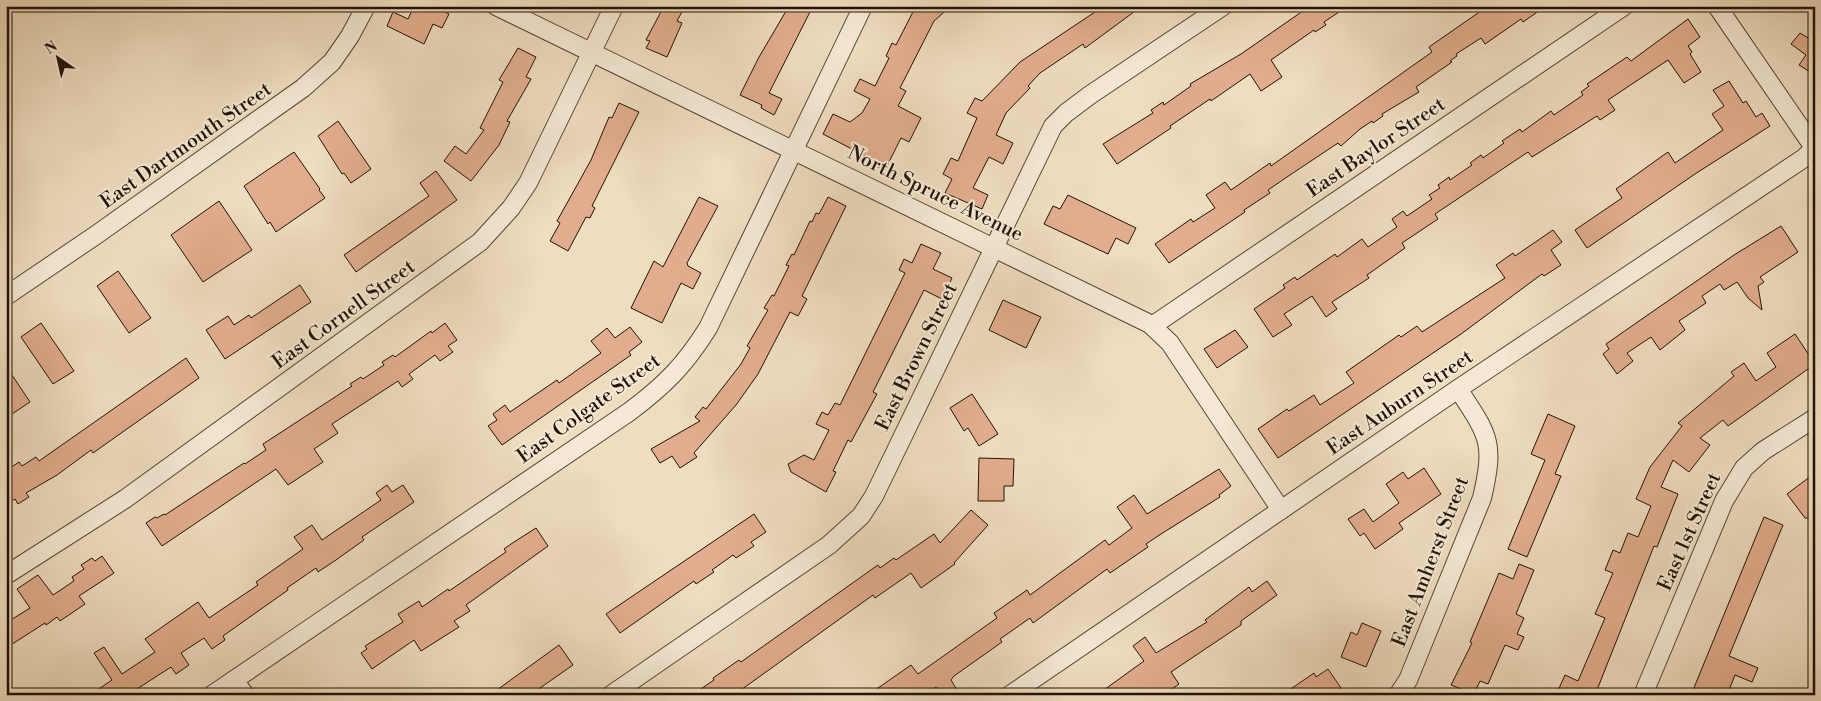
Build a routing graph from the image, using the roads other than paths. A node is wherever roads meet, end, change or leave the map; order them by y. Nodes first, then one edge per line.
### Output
1 (366, 6) edge
2 (496, 6) edge
3 (614, 6) edge
4 (862, 6) edge
5 (1223, 6) edge
6 (1624, 6) edge
7 (1717, 6) edge
8 (592, 52) junction
9 (1815, 148) edge
10 (793, 150) junction
11 (994, 246) junction
12 (6, 296) edge
13 (1152, 326) junction
14 (1458, 389) junction
15 (1815, 418) edge
16 (1281, 510) junction
17 (6, 575) edge
18 (234, 680) junction
19 (212, 695) edge
20 (245, 695) edge
21 (611, 695) edge
22 (1010, 695) edge
23 (1398, 695) edge
24 (1643, 695) edge

1 - 12 street, East Dartmouth Street
2 - 8 street, North Spruce Avenue
3 - 8 street, East Cornell Street
4 - 10 street, East Colgate Street
5 - 11 street, East Brown Street
6 - 13 street, East Baylor Street
7 - 9 street
8 - 10 street, North Spruce Avenue
8 - 17 street, East Cornell Street
9 - 14 street, East Auburn Street
10 - 11 street, North Spruce Avenue
10 - 18 street, East Colgate Street
11 - 13 street, North Spruce Avenue
11 - 21 street, East Brown Street
13 - 16 street, North Spruce Avenue
14 - 16 street, East Auburn Street
14 - 23 street, East Amherst Street
15 - 24 street, East 1st Street
16 - 22 street, East Auburn Street
18 - 19 street, East Colgate Street
18 - 20 street

